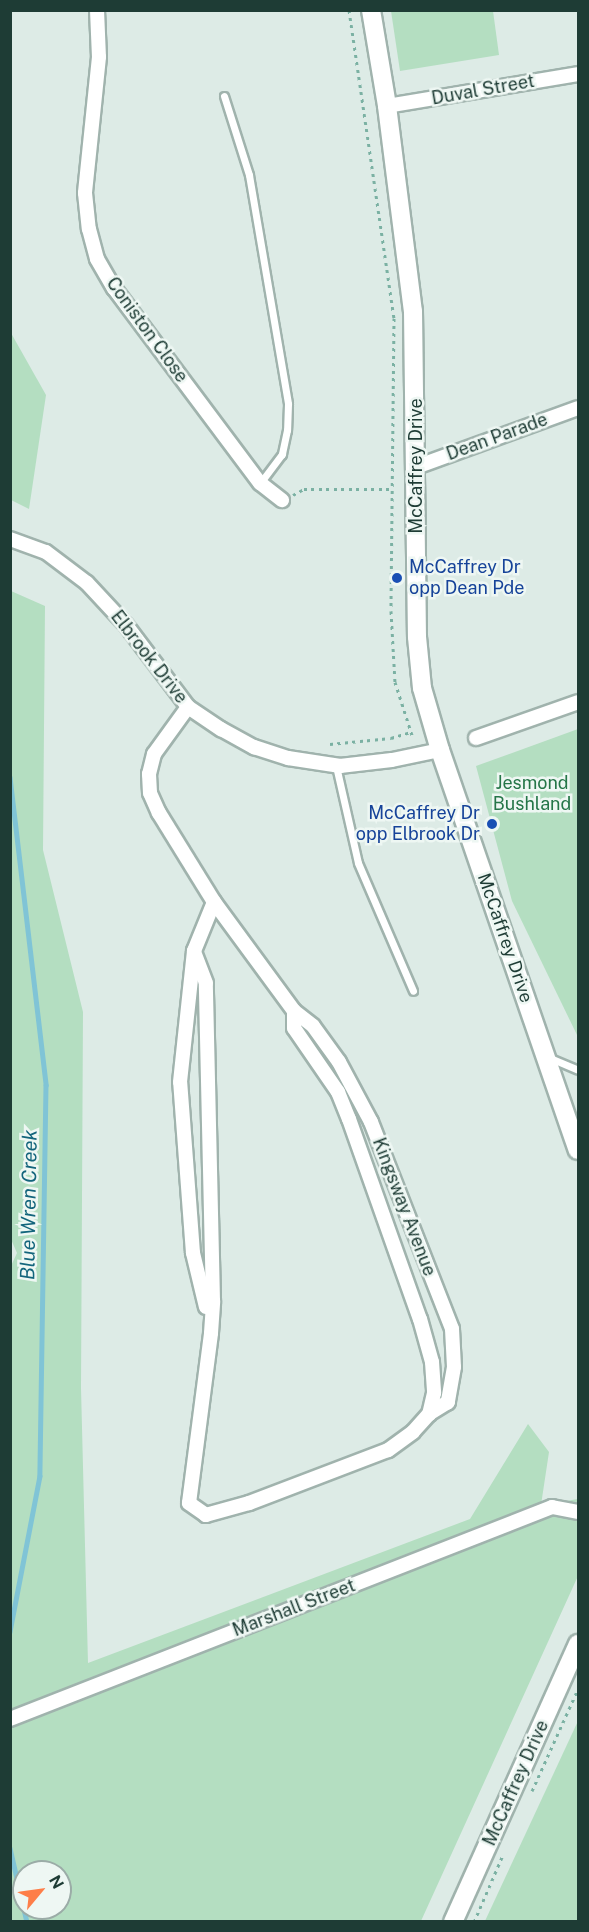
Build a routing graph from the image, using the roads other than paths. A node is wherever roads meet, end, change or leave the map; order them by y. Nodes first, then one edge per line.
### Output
1 (371, 10) edge
2 (99, 12) edge
3 (579, 74) edge
4 (224, 96) dead end
5 (387, 106) junction
6 (579, 408) edge
7 (416, 467) junction
8 (260, 483) junction
9 (282, 500) road end
10 (10, 539) edge
11 (579, 702) edge
12 (188, 707) junction
13 (476, 738) dead end
14 (440, 750) junction
15 (336, 766) junction
16 (214, 902) junction
17 (195, 951) junction
18 (413, 991) dead end
19 (294, 1011) junction
20 (545, 1056) junction
21 (579, 1070) edge
22 (579, 1150) edge
23 (211, 1333) junction
24 (429, 1414) junction
25 (579, 1512) edge
26 (579, 1644) edge
27 (10, 1719) edge
28 (453, 1922) edge

1 - 5 main road, McCaffrey Drive
2 - 8 street, Coniston Close
3 - 5 street, Duval Street
4 - 8 lane
5 - 7 main road, McCaffrey Drive
6 - 7 street, Dean Parade
7 - 14 main road, McCaffrey Drive
8 - 9 street, Coniston Close
10 - 12 street, Elbrook Drive
11 - 13 street
12 - 15 street, Elbrook Drive
12 - 16 street, Kingsway Avenue
14 - 15 street, Elbrook Drive
14 - 20 main road, McCaffrey Drive
15 - 18 lane
16 - 17 street, Kingsway Avenue
16 - 19 street, Kingsway Avenue
17 - 23 street, Kingsway Avenue
17 - 23 street, Kingsway Avenue
19 - 24 street, Kingsway Avenue
19 - 24 street, Kingsway Avenue
20 - 21 lane
20 - 22 main road, McCaffrey Drive
23 - 24 street, Kingsway Avenue
25 - 27 street, Marshall Street
26 - 28 main road, McCaffrey Drive

